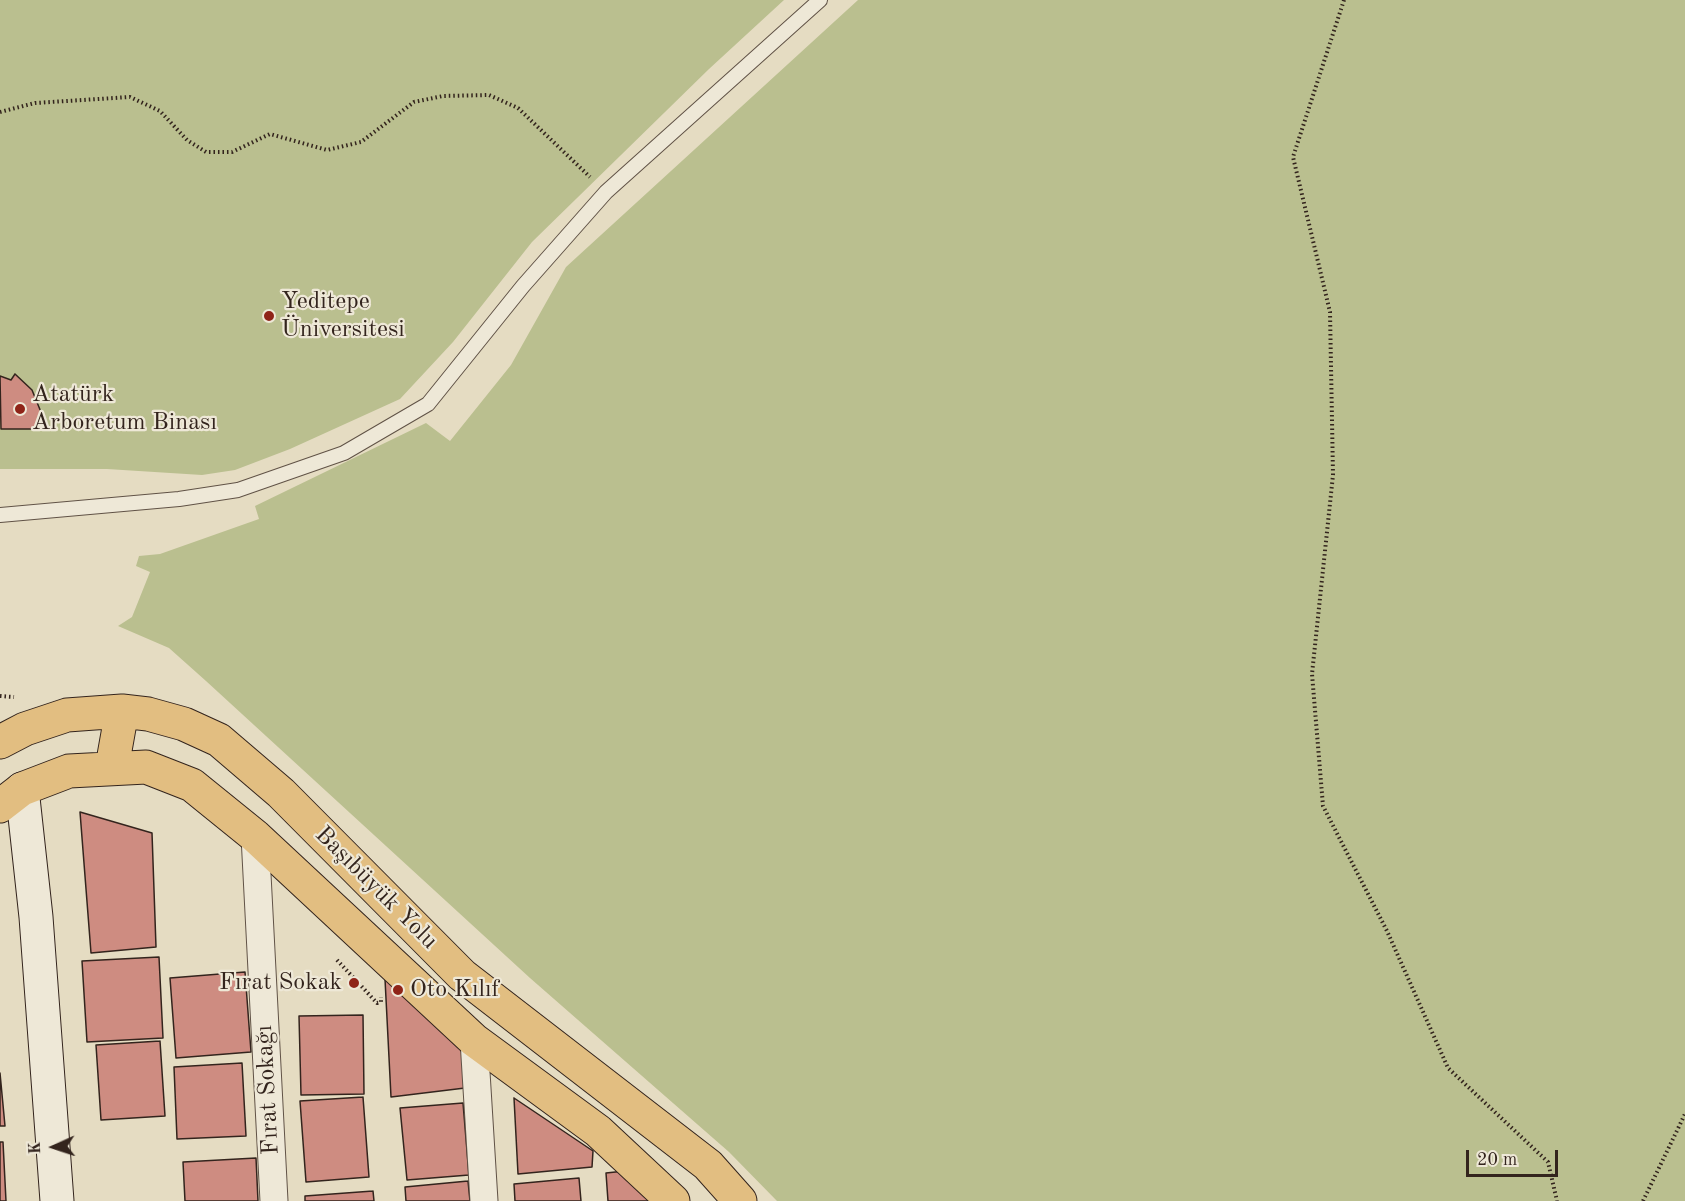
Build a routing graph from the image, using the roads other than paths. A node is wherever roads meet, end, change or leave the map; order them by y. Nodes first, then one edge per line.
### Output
1 (820, 0) edge
2 (0, 515) edge
3 (122, 711) junction
4 (0, 742) edge
5 (112, 767) junction
6 (11, 797) edge
7 (255, 836) junction
8 (474, 1040) junction
9 (57, 1201) edge
10 (274, 1201) edge
11 (484, 1201) edge
12 (673, 1201) edge
13 (740, 1201) edge

1 - 2 lane
3 - 4 main road, Başıbüyük Yolu
3 - 5 main road
3 - 13 main road, Başıbüyük Yolu
5 - 6 main road, Başıbüyük Yolu
5 - 7 main road, Başıbüyük Yolu
6 - 9 street
7 - 8 main road, Başıbüyük Yolu
7 - 10 street, Fırat Sokağı
8 - 11 street
8 - 12 main road, Başıbüyük Yolu

